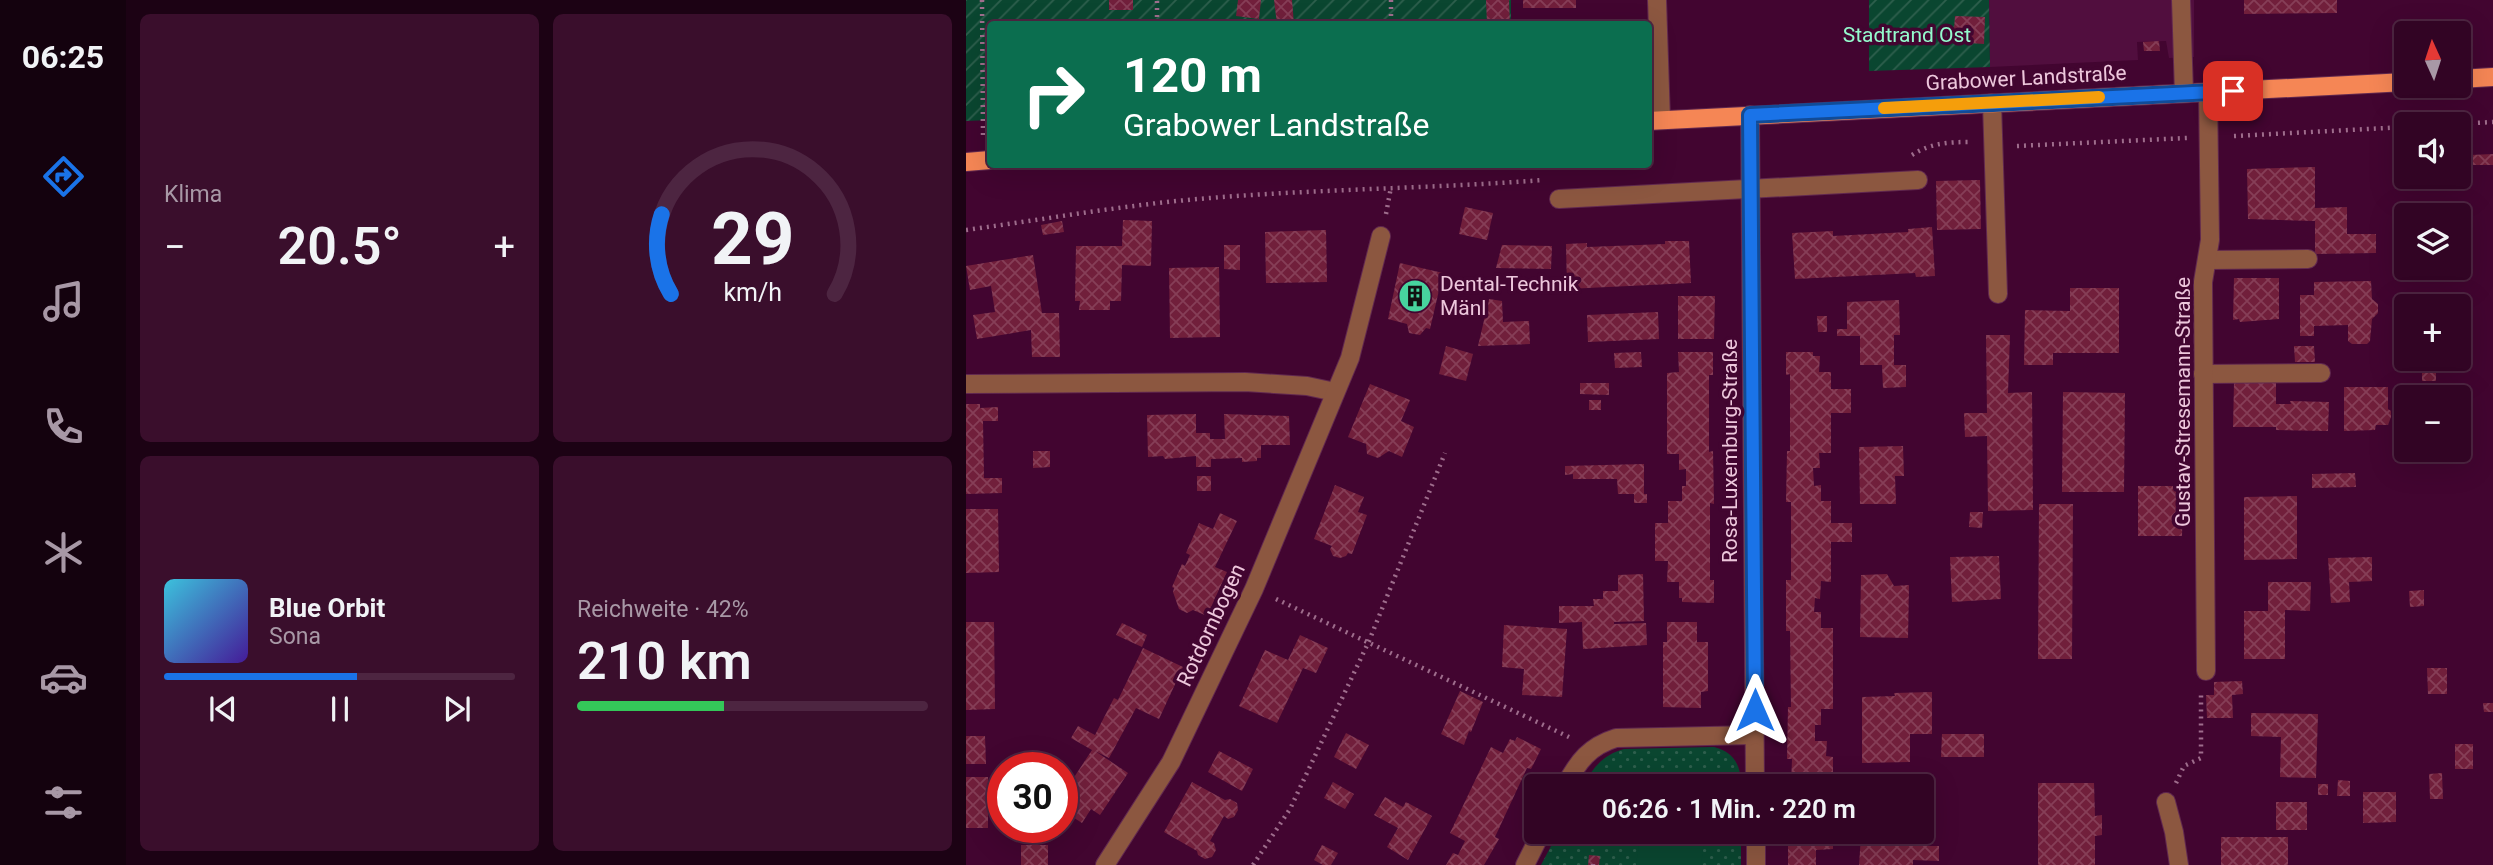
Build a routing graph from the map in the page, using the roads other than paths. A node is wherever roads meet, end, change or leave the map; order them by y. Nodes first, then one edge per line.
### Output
1 (1657, 0) edge
2 (2181, 0) edge
3 (2493, 77) edge
4 (2471, 78) edge
5 (2394, 83) edge
6 (2208, 92) junction
7 (2184, 93) junction
8 (1992, 103) junction
9 (1750, 115) junction
10 (1655, 121) edge
11 (987, 160) edge
12 (966, 162) edge
13 (1918, 180) dead end
14 (1751, 188) junction
15 (1559, 199) dead end
16 (1381, 236) dead end
17 (2308, 259) dead end
18 (2207, 260) junction
19 (1998, 294) dead end
20 (2203, 373) junction
21 (2321, 373) dead end
22 (966, 384) edge
23 (1335, 392) junction
24 (2206, 671) road end
25 (1754, 735) junction
26 (1572, 774) edge
27 (1755, 774) edge
28 (2166, 802) road end
29 (1536, 844) edge
30 (1756, 844) edge
31 (1105, 865) edge
32 (1525, 865) edge
33 (1756, 865) edge
34 (2179, 865) edge

1 - 10 street
2 - 7 street
3 - 4 main road
5 - 6 main road, Grabower Landstraße
6 - 7 main road, Grabower Landstraße
6 - 18 street, Gustav-Stresemann-Straße
7 - 8 main road, Grabower Landstraße
8 - 9 main road, Grabower Landstraße
8 - 19 street
9 - 10 main road, Grabower Landstraße
9 - 14 street, Rosa-Luxemburg-Straße
11 - 12 main road
13 - 14 street
14 - 15 street
14 - 25 street, Rosa-Luxemburg-Straße
16 - 23 street, Rotdornbogen
17 - 18 street
18 - 20 street, Gustav-Stresemann-Straße
20 - 21 street
20 - 24 street, Gustav-Stresemann-Straße
22 - 23 street
23 - 31 street, Rotdornbogen
25 - 26 street
25 - 27 street, Rosa-Luxemburg-Straße
28 - 34 street
29 - 32 street
30 - 33 street

